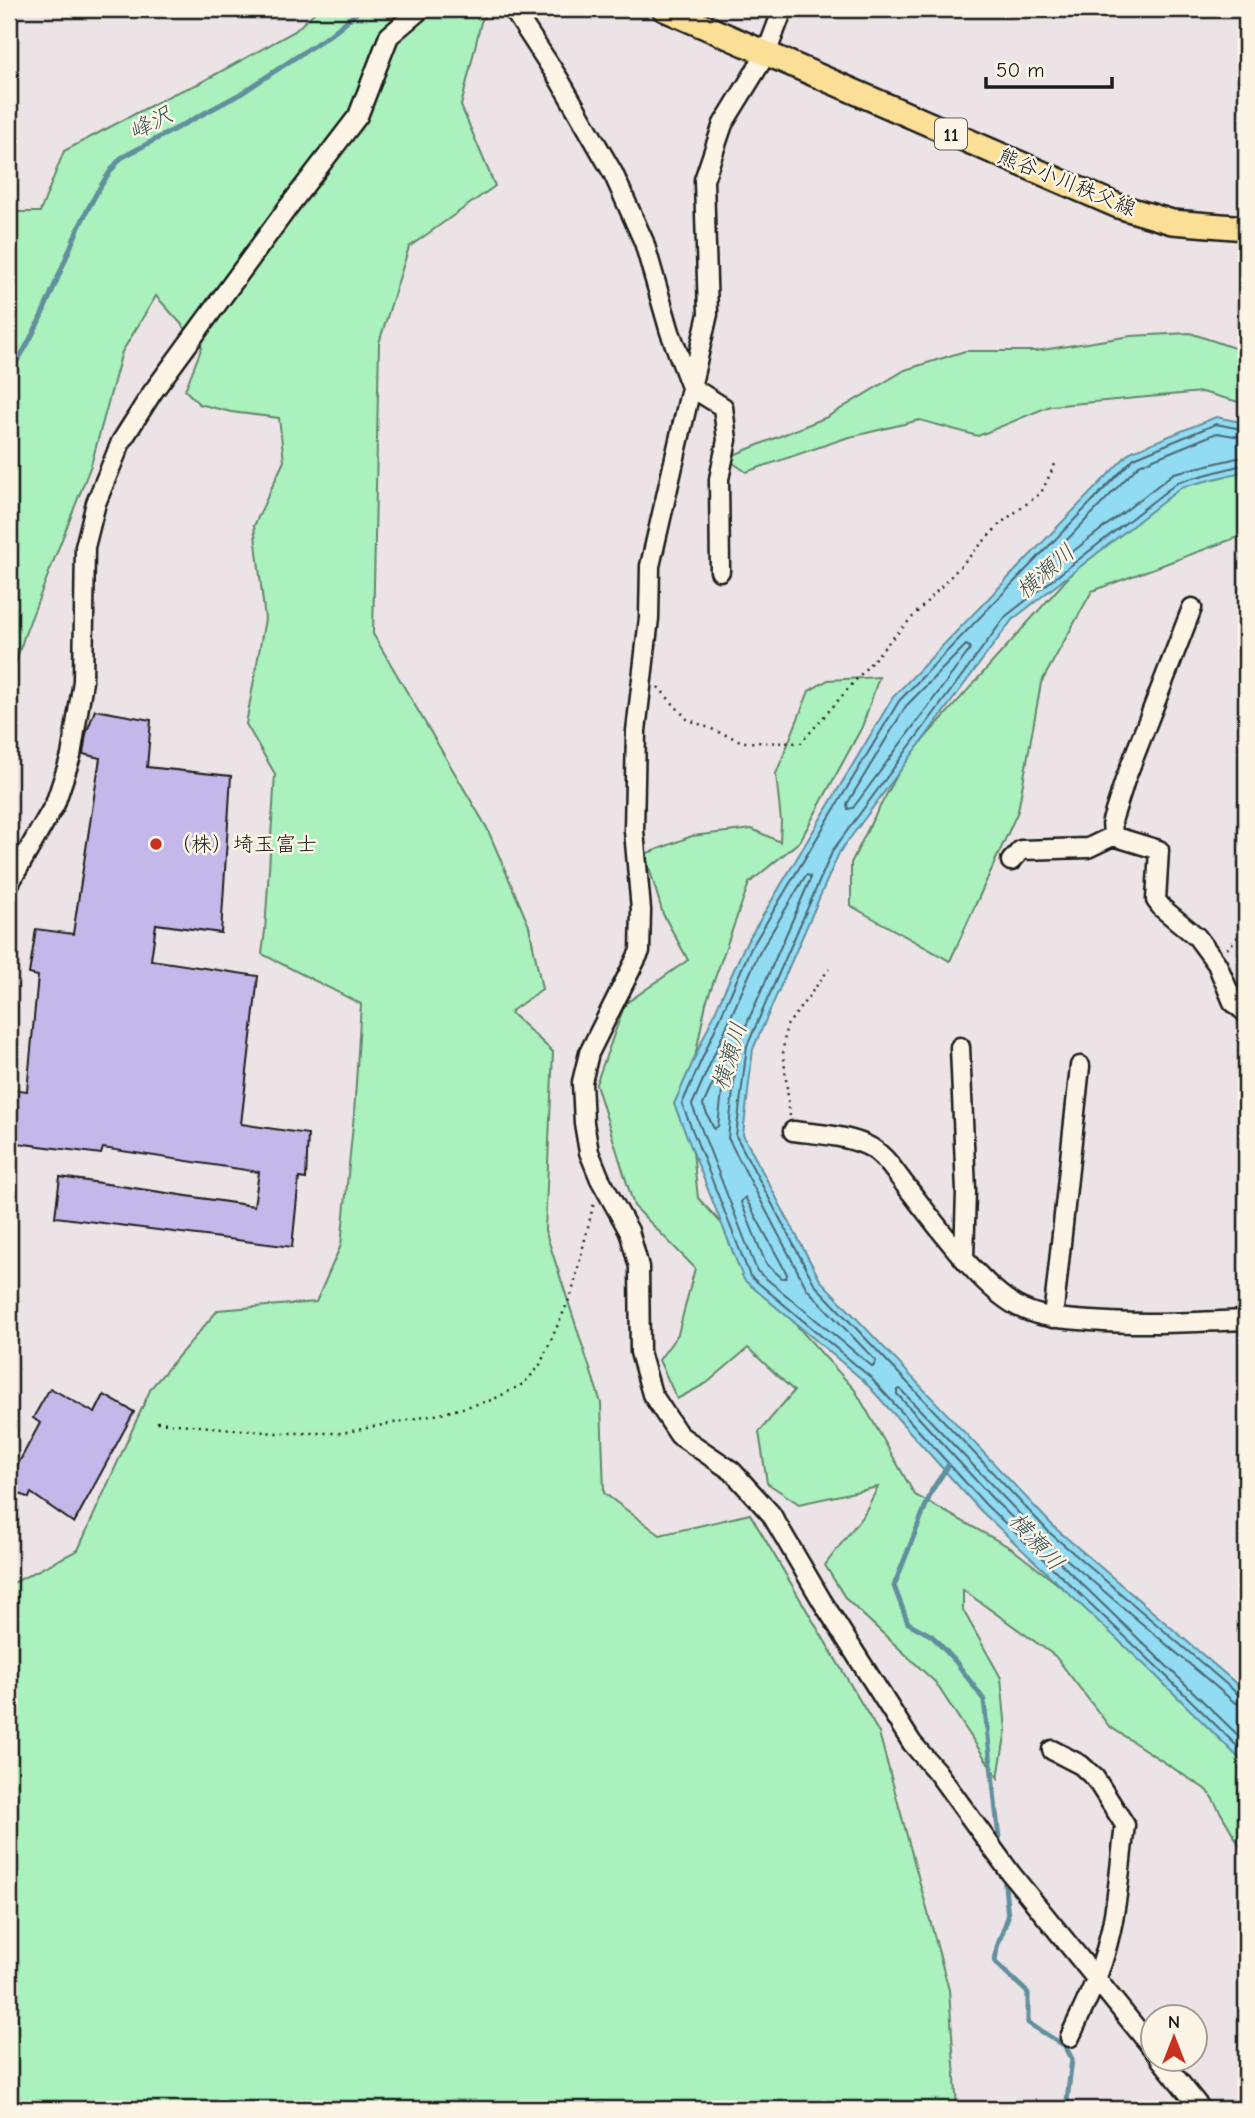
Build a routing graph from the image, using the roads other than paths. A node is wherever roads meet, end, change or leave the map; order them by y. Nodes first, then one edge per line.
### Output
1 (421, 9) edge
2 (513, 9) edge
3 (664, 9) edge
4 (783, 9) edge
5 (766, 54) junction
6 (1246, 228) edge
7 (691, 387) junction
8 (720, 571) dead end
9 (1192, 608) dead end
10 (1113, 836) junction
11 (1011, 861) dead end
12 (9, 884) edge
13 (1246, 1013) edge
14 (960, 1047) dead end
15 (1080, 1066) dead end
16 (793, 1131) road end
17 (964, 1258) junction
18 (1053, 1318) junction
19 (1246, 1320) edge
20 (1052, 1750) dead end
21 (1096, 1979) junction
22 (1140, 2034) edge
23 (1070, 2037) dead end
24 (1171, 2072) edge
25 (1201, 2109) edge

1 - 12 street
2 - 7 street
3 - 5 main road, 熊谷小川秩父線 / 11
4 - 5 street
5 - 6 main road, 熊谷小川秩父線 / 11
5 - 7 street
7 - 8 street
7 - 21 street
9 - 10 street
10 - 11 street
10 - 13 street
14 - 17 street
15 - 18 street
16 - 17 street
17 - 18 street
18 - 19 street
20 - 21 street
21 - 22 street
21 - 23 street
24 - 25 street

